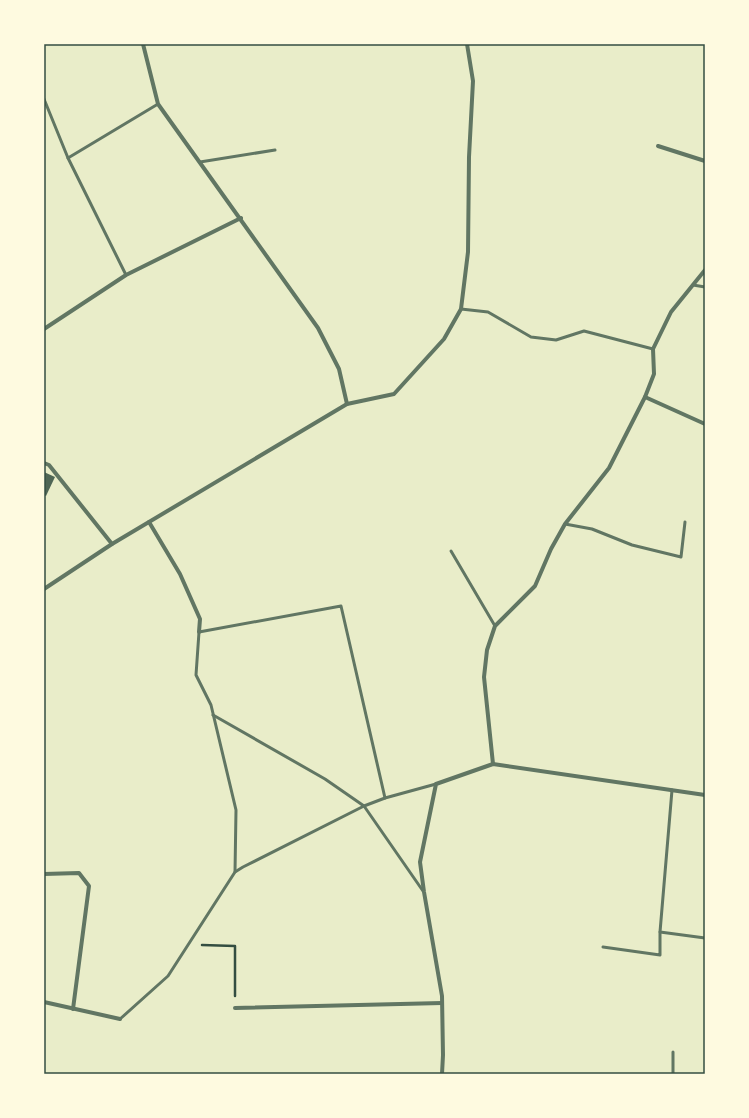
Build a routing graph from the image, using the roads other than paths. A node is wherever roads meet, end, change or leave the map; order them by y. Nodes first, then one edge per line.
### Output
1 (143, 44) edge
2 (467, 44) edge
3 (44, 99) edge
4 (158, 104) junction
5 (658, 146) dead end
6 (275, 150) dead end
7 (68, 158) junction
8 (705, 161) edge
9 (200, 162) junction
10 (241, 218) junction
11 (705, 270) edge
12 (126, 275) junction
13 (693, 285) junction
14 (705, 287) edge
15 (461, 309) junction
16 (44, 329) edge
17 (653, 349) junction
18 (645, 397) junction
19 (347, 404) junction
20 (705, 424) edge
21 (44, 463) edge
22 (149, 522) junction
23 (685, 522) dead end
24 (565, 524) junction
25 (112, 544) junction
26 (452, 551) dead end
27 (44, 589) edge
28 (495, 626) junction
29 (199, 632) junction
30 (213, 715) junction
31 (493, 764) junction
32 (436, 784) junction
33 (672, 790) junction
34 (705, 795) edge
35 (385, 798) junction
36 (364, 806) junction
37 (235, 872) junction
38 (44, 874) edge
39 (424, 892) junction
40 (660, 932) junction
41 (705, 938) edge
42 (603, 947) dead end
43 (44, 1002) edge
44 (442, 1003) junction
45 (73, 1008) junction
46 (236, 1008) road end
47 (120, 1019) joint
48 (673, 1052) dead end
49 (442, 1074) edge
50 (673, 1074) edge

1 - 4 street
2 - 15 street
3 - 7 lane
4 - 7 lane
4 - 9 street
5 - 8 street
6 - 9 lane
7 - 12 lane
9 - 10 street
10 - 12 street
10 - 19 street
11 - 13 street
12 - 16 street
13 - 14 lane
13 - 17 street
15 - 17 lane
15 - 19 street
17 - 18 street
18 - 20 street
18 - 24 street
19 - 22 street
21 - 25 street
22 - 25 street
22 - 29 street
23 - 24 lane
24 - 28 street
25 - 27 street
26 - 28 lane
28 - 31 street
29 - 30 lane
29 - 35 lane
30 - 36 lane
30 - 37 lane
31 - 32 street
31 - 33 street
32 - 35 lane
32 - 39 street
33 - 34 street
33 - 40 lane
35 - 36 lane
36 - 37 lane
36 - 39 lane
37 - 47 lane
38 - 45 street
39 - 44 street
40 - 41 lane
40 - 42 lane
43 - 45 street
44 - 46 street
44 - 49 street
45 - 47 street
48 - 50 lane

